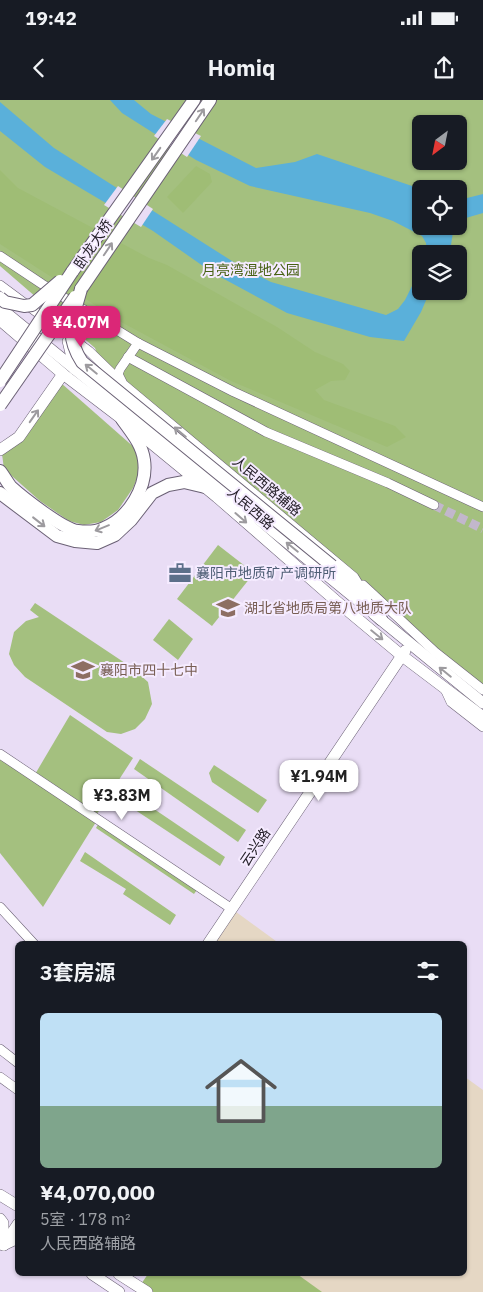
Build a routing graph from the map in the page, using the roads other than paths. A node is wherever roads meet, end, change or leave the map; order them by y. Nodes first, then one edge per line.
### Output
1 (194, 100) edge
2 (210, 100) edge
3 (0, 256) edge
4 (72, 272) junction
5 (0, 285) edge
6 (81, 289) junction
7 (0, 298) edge
8 (0, 308) edge
9 (34, 311) junction
10 (4, 323) edge
11 (64, 333) junction
12 (138, 343) junction
13 (128, 357) junction
14 (101, 364) junction
15 (120, 369) junction
16 (69, 372) junction
17 (0, 380) edge
18 (123, 384) junction
19 (0, 405) edge
20 (122, 419) junction
21 (0, 450) edge
22 (0, 471) edge
23 (205, 487) junction
24 (0, 493) edge
25 (434, 505) tunnel mouth
26 (483, 507) edge
27 (354, 576) junction
28 (381, 619) junction
29 (412, 645) junction
30 (402, 655) junction
31 (445, 688) junction
32 (483, 690) edge
33 (483, 703) edge
34 (483, 717) edge
35 (483, 727) edge
36 (0, 754) edge
37 (0, 907) edge
38 (232, 909) junction
39 (31, 941) edge
40 (210, 941) edge
41 (0, 1049) edge
42 (15, 1062) edge
43 (0, 1077) edge
44 (15, 1088) edge
45 (1, 1195) edge
46 (15, 1197) edge
47 (15, 1204) edge
48 (0, 1211) edge
49 (0, 1219) edge
50 (15, 1221) edge
51 (15, 1228) edge
52 (15, 1240) edge
53 (2, 1248) edge
54 (95, 1276) edge
55 (122, 1276) edge
56 (119, 1292) edge
57 (147, 1292) edge

1 -> 4 highway, 卧龙大桥
6 -> 2 highway, 卧龙大桥
3 - 12 street
4 - 7 highway, bridge
4 - 17 highway, 卧龙大桥, bridge
5 - 9 street, 人民西路辅路
6 - 19 highway, 卧龙大桥, bridge
28 -> 6 highway, bridge
8 - 10 main road, 人民西路
9 - 10 street
9 - 11 street, 人民西路辅路
10 - 16 main road, 人民西路
11 - 14 street, 人民西路辅路
11 - 16 street
12 - 13 street
12 - 26 street
13 - 15 street
13 - 25 street
14 - 15 street
14 - 18 street, 人民西路辅路
15 - 18 street
16 - 20 main road, 人民西路
21 -> 16 main road
28 -> 16 main road, 人民西路
27 -> 18 street, 人民西路辅路
20 -> 22 highway
20 - 23 main road, 人民西路
24 -> 23 highway
23 -> 30 main road, 人民西路
27 - 28 street, 人民西路辅路
27 - 32 street
28 - 29 main road, 人民西路
29 - 30 main road, 云兴路
33 -> 29 main road, 人民西路
30 - 31 main road, 人民西路
30 - 38 main road, 云兴路
31 - 34 main road, 人民西路
31 - 35 street
36 - 38 street
37 - 39 street
38 - 40 main road, 云兴路
41 - 42 street
43 - 44 street
45 - 46 main road
45 - 47 main road
48 - 50 main road
49 - 53 main road
51 - 53 main road
52 - 53 main road
54 - 56 main road
55 - 57 main road

